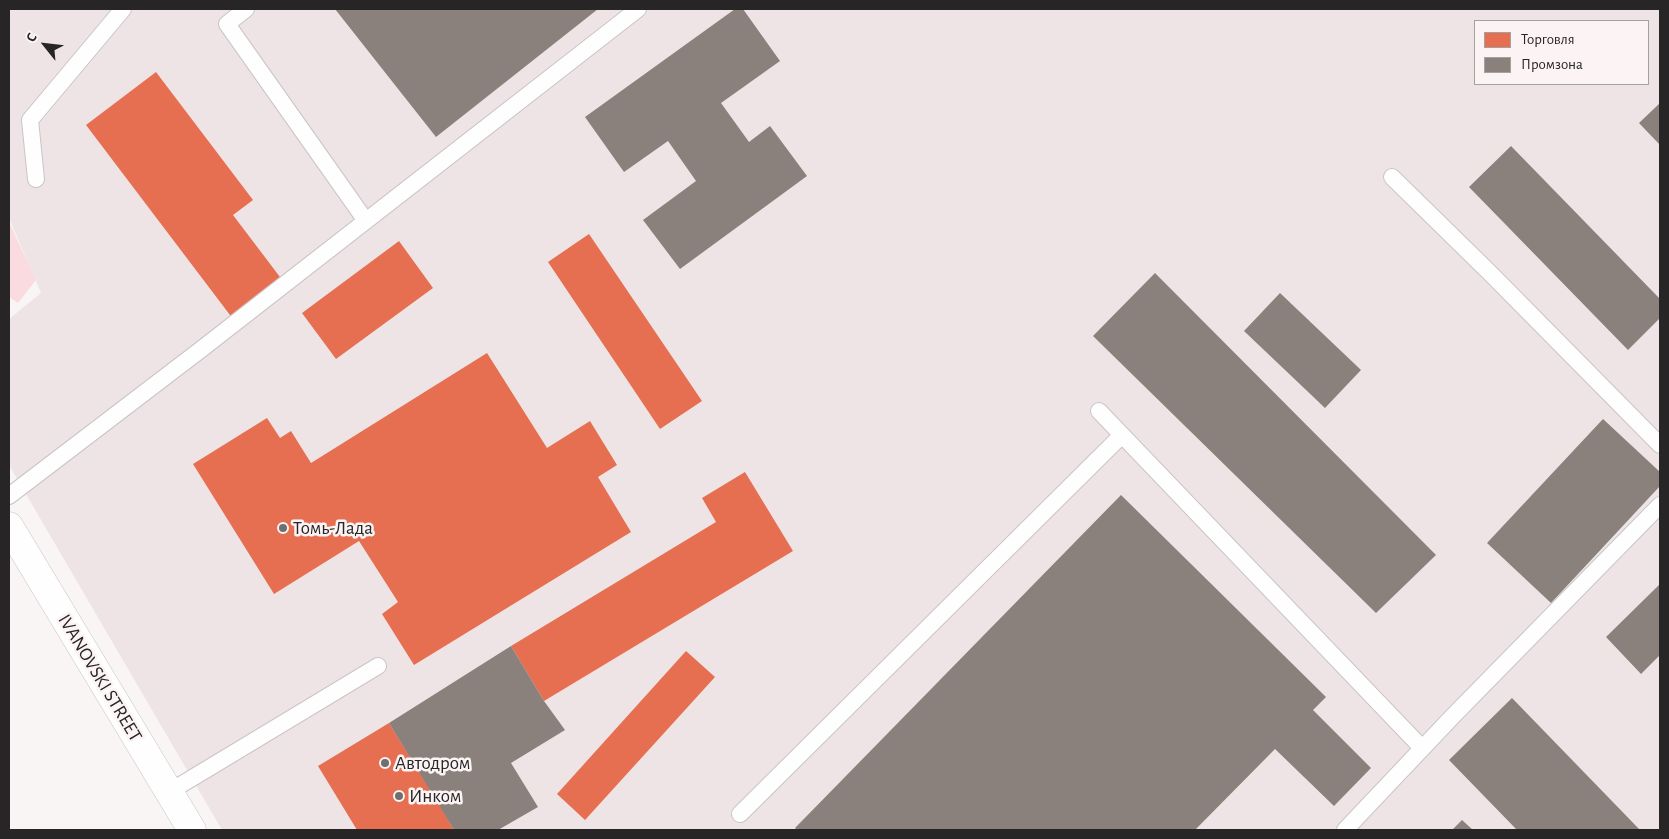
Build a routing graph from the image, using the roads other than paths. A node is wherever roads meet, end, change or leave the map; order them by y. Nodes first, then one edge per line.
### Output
1 (123, 9) edge
2 (246, 9) edge
3 (638, 9) edge
4 (1392, 177) dead end
5 (36, 179) dead end
6 (366, 220) junction
7 (1099, 411) dead end
8 (1122, 434) junction
9 (1660, 445) edge
10 (9, 496) edge
11 (1660, 505) edge
12 (9, 526) edge
13 (378, 666) dead end
14 (1422, 748) junction
15 (169, 792) junction
16 (740, 814) dead end
17 (192, 830) edge
18 (1345, 830) edge

1 - 5 lane
2 - 6 lane
3 - 6 lane
4 - 9 lane
6 - 10 lane
7 - 8 lane
8 - 14 lane
8 - 16 lane
11 - 14 lane
12 - 15 main road, IVANOVSKI STREET
13 - 15 lane
14 - 18 lane
15 - 17 main road, IVANOVSKI STREET

